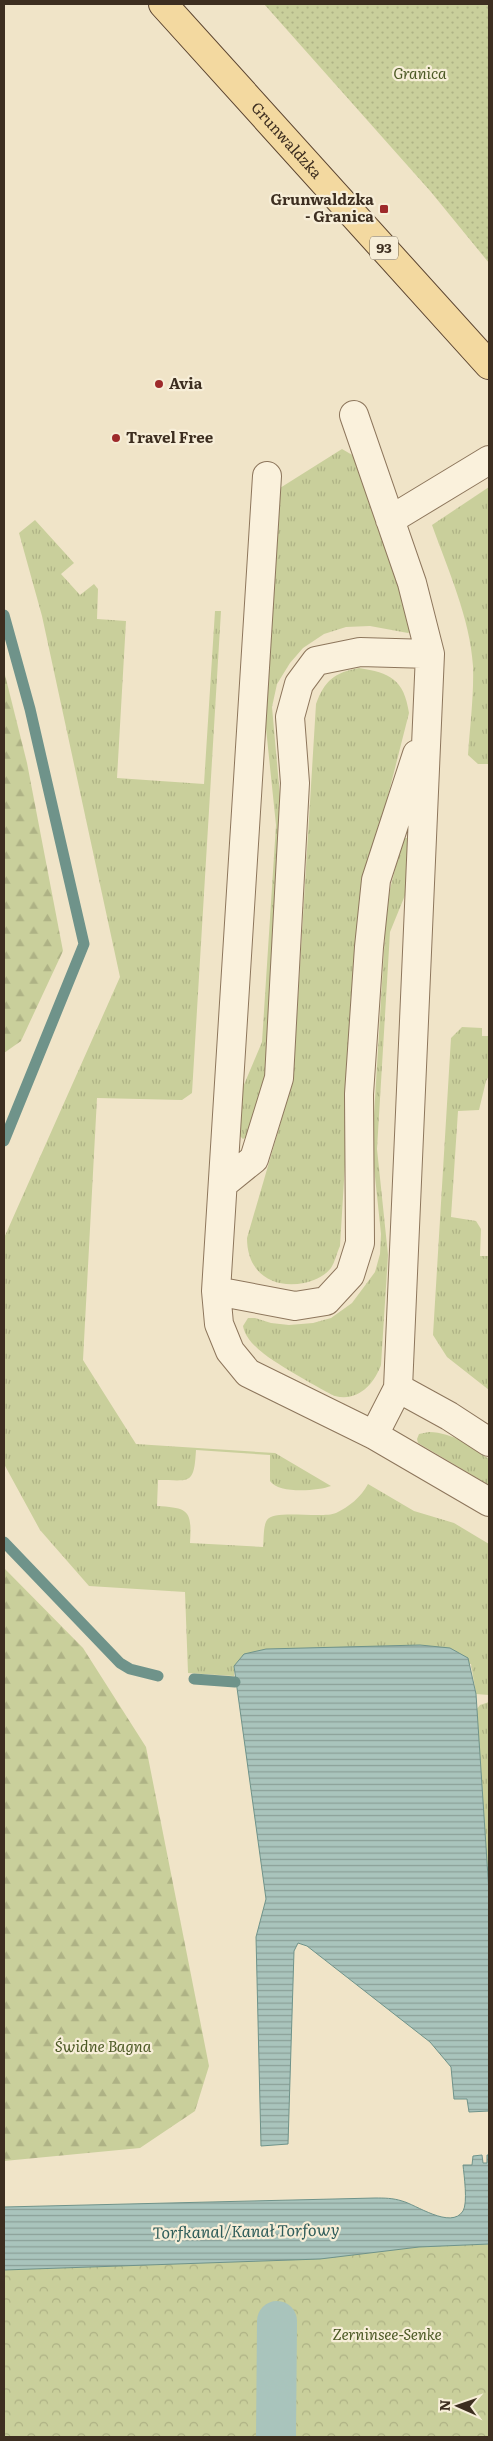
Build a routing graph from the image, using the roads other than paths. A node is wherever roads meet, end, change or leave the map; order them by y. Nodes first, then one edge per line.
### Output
1 (163, 4) edge
2 (489, 365) edge
3 (354, 415) dead end
4 (489, 460) edge
5 (267, 476) dead end
6 (390, 520) junction
7 (430, 654) junction
8 (428, 719) junction
9 (223, 1184) junction
10 (216, 1291) junction
11 (398, 1388) junction
12 (374, 1435) junction
13 (489, 1442) edge
14 (489, 1502) edge

1 - 2 main road, Grunwaldzka / 93
3 - 6 lane
4 - 6 lane
5 - 9 lane
6 - 7 lane
7 - 8 lane
7 - 9 lane
8 - 10 lane
8 - 11 lane
9 - 10 lane
10 - 12 lane
11 - 12 lane
11 - 13 lane
12 - 14 lane

